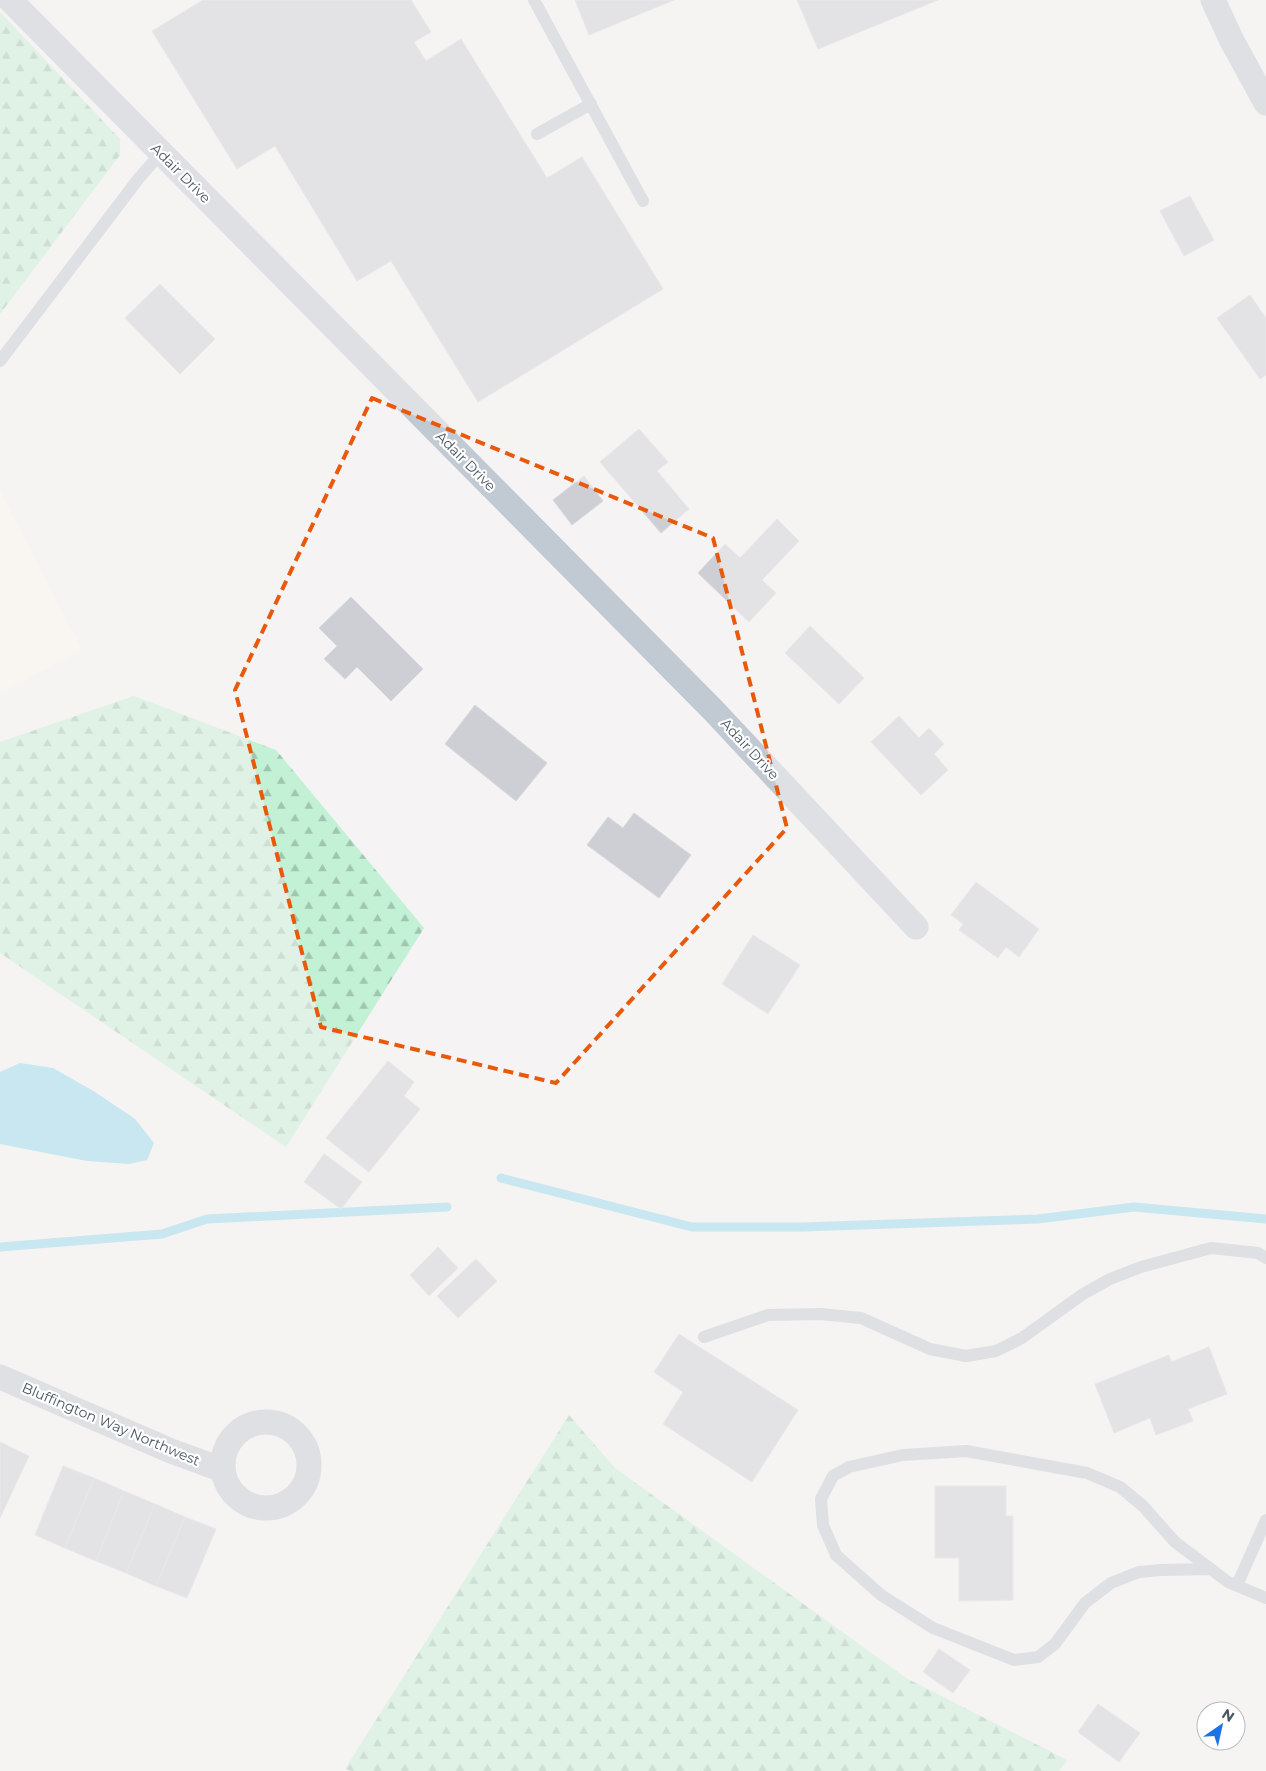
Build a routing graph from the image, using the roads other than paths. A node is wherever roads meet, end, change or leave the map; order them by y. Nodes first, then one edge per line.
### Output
1 (10, 0) edge
2 (534, 0) edge
3 (1213, 0) edge
4 (1266, 103) edge
5 (591, 104) junction
6 (537, 134) dead end
7 (161, 153) junction
8 (643, 201) dead end
9 (0, 361) edge
10 (916, 927) dead end
11 (1266, 1258) edge
12 (704, 1337) dead end
13 (0, 1377) edge
14 (223, 1470) dead end
15 (1266, 1520) edge
16 (1210, 1569) junction
17 (1237, 1585) junction
18 (1266, 1598) edge

1 - 7 street, Adair Drive
2 - 5 lane
3 - 4 street
5 - 6 lane
5 - 8 lane
7 - 9 lane
7 - 10 street, Adair Drive
11 - 12 lane
13 - 14 street, Bluffington Way Northwest
15 - 17 lane
16 - 16 lane
16 - 17 lane
17 - 18 lane

